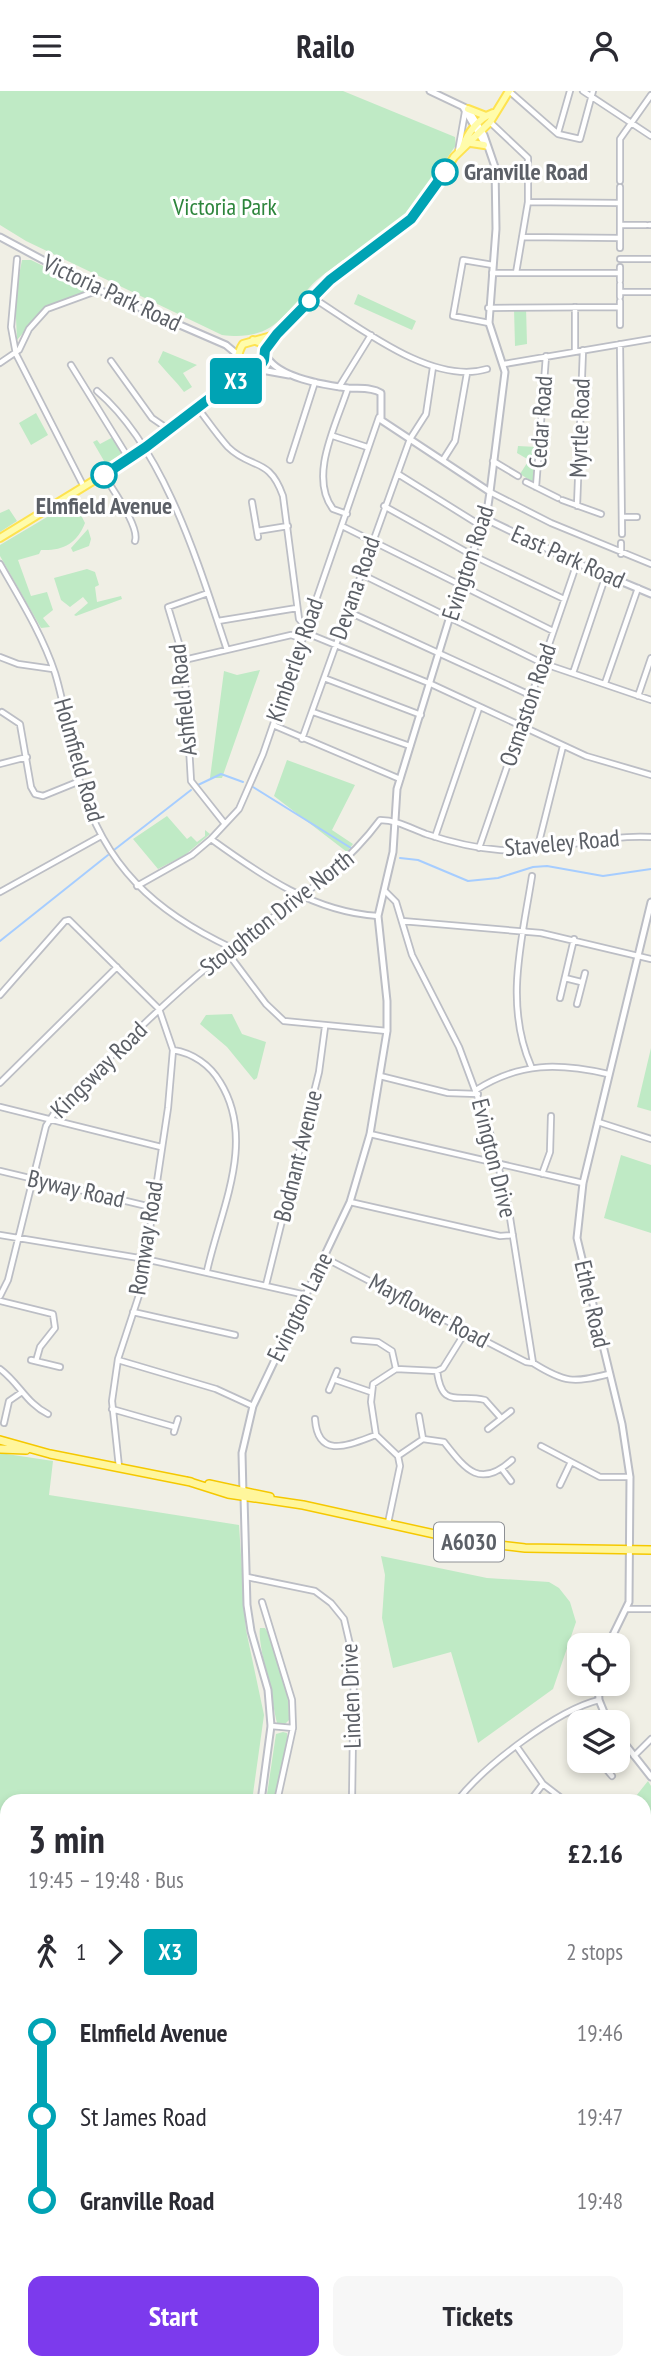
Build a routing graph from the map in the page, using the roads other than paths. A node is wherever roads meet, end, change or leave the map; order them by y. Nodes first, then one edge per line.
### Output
1 (430, 91) edge
2 (509, 91) edge
3 (570, 91) edge
4 (583, 91) edge
5 (591, 94) edge
6 (651, 95) edge
7 (466, 109) junction
8 (490, 117) junction
9 (630, 123) junction
10 (478, 129) junction
11 (558, 134) junction
12 (651, 136) edge
13 (471, 142) junction
14 (486, 146) junction
15 (463, 147) junction
16 (458, 153) junction
17 (620, 181) dead end
18 (620, 187) dead end
19 (528, 202) junction
20 (620, 203) junction
21 (620, 225) junction
22 (649, 225) edge
23 (522, 237) junction
24 (0, 238) edge
25 (620, 238) junction
26 (17, 259) dead end
27 (651, 259) edge
28 (620, 261) junction
29 (494, 265) junction
30 (492, 273) junction
31 (516, 273) junction
32 (99, 290) junction
33 (651, 292) edge
34 (620, 297) junction
35 (312, 298) junction
36 (575, 307) junction
37 (620, 307) junction
38 (488, 308) junction
39 (489, 323) junction
40 (620, 325) dead end
41 (277, 334) junction
42 (372, 335) junction
43 (651, 339) edge
44 (250, 341) junction
45 (620, 344) junction
46 (226, 345) junction
47 (583, 350) junction
48 (575, 351) junction
49 (265, 353) junction
50 (16, 354) junction
51 (545, 356) junction
52 (239, 357) junction
53 (111, 361) dead end
54 (0, 363) edge
55 (504, 364) junction
56 (71, 365) dead end
57 (433, 367) junction
58 (256, 369) junction
59 (487, 369) dead end
60 (467, 373) junction
61 (295, 375) junction
62 (315, 381) junction
63 (339, 387) junction
64 (348, 388) junction
65 (222, 389) junction
66 (97, 391) dead end
67 (197, 407) junction
68 (379, 417) junction
69 (169, 430) junction
70 (333, 436) junction
71 (410, 439) junction
72 (146, 447) junction
73 (368, 447) junction
74 (129, 459) junction
75 (290, 460) dead end
76 (443, 460) junction
77 (493, 461) junction
78 (398, 474) junction
79 (104, 475) junction
80 (518, 477) dead end
81 (526, 482) dead end
82 (536, 487) junction
83 (84, 488) junction
84 (490, 492) junction
85 (560, 499) joint
86 (252, 502) dead end
87 (384, 506) junction
88 (577, 506) junction
89 (347, 514) junction
90 (601, 514) dead end
91 (622, 517) junction
92 (637, 517) dead end
93 (486, 519) junction
94 (288, 526) junction
95 (342, 526) junction
96 (483, 527) junction
97 (622, 534) dead end
98 (0, 538) edge
99 (372, 540) junction
100 (135, 541) dead end
101 (621, 543) dead end
102 (621, 554) junction
103 (472, 555) junction
104 (577, 563) junction
105 (651, 563) edge
106 (0, 564) edge
107 (361, 574) junction
108 (606, 575) junction
109 (459, 587) junction
110 (638, 588) junction
111 (208, 593) junction
112 (651, 594) edge
113 (564, 599) junction
114 (297, 608) junction
115 (349, 612) junction
116 (450, 620) junction
117 (218, 621) junction
118 (304, 629) junction
119 (553, 631) junction
120 (303, 639) junction
121 (336, 644) junction
122 (228, 650) junction
123 (441, 652) junction
124 (0, 657) edge
125 (651, 658) edge
126 (184, 660) junction
127 (542, 663) junction
128 (54, 670) junction
129 (573, 673) junction
130 (324, 678) junction
131 (605, 683) junction
132 (431, 684) junction
133 (530, 695) junction
134 (639, 696) junction
135 (651, 700) edge
136 (479, 708) junction
137 (2, 712) dead end
138 (313, 712) junction
139 (421, 715) junction
140 (273, 725) junction
141 (520, 728) junction
142 (302, 739) junction
143 (410, 746) junction
144 (563, 746) junction
145 (27, 757) junction
146 (0, 764) edge
147 (651, 775) edge
148 (400, 779) junction
149 (80, 781) junction
150 (393, 820) junction
151 (225, 824) junction
152 (101, 836) junction
153 (435, 837) junction
154 (651, 837) edge
155 (211, 839) junction
156 (479, 848) junction
157 (537, 850) junction
158 (532, 876) dead end
159 (137, 886) junction
160 (0, 892) edge
161 (386, 892) junction
162 (303, 898) junction
163 (651, 902) edge
164 (378, 916) junction
165 (401, 921) junction
166 (523, 930) junction
167 (573, 939) junction
168 (230, 950) junction
169 (636, 959) junction
170 (651, 959) edge
171 (117, 967) junction
172 (585, 973) dead end
173 (565, 978) junction
174 (581, 982) junction
175 (0, 995) edge
176 (560, 997) dead end
177 (577, 1004) dead end
178 (159, 1009) junction
179 (325, 1027) junction
180 (387, 1031) junction
181 (173, 1050) junction
182 (531, 1066) junction
183 (608, 1075) junction
184 (380, 1076) junction
185 (0, 1083) edge
186 (477, 1092) junction
187 (0, 1107) edge
188 (551, 1116) dead end
189 (49, 1119) junction
190 (598, 1122) junction
191 (370, 1134) junction
192 (651, 1139) edge
193 (161, 1147) junction
194 (499, 1164) junction
195 (0, 1171) edge
196 (542, 1174) junction
197 (33, 1178) junction
198 (583, 1183) junction
199 (350, 1202) junction
200 (151, 1207) junction
201 (0, 1235) edge
202 (513, 1235) junction
203 (18, 1239) junction
204 (325, 1258) junction
205 (145, 1259) junction
206 (207, 1271) junction
207 (266, 1285) junction
208 (306, 1295) junction
209 (0, 1298) edge
210 (133, 1312) junction
211 (467, 1331) junction
212 (235, 1335) dead end
213 (354, 1340) dead end
214 (118, 1359) junction
215 (533, 1363) junction
216 (60, 1367) dead end
217 (0, 1369) edge
218 (396, 1369) junction
219 (337, 1371) dead end
220 (438, 1371) junction
221 (609, 1374) junction
222 (336, 1380) junction
223 (329, 1390) dead end
224 (22, 1392) junction
225 (371, 1392) junction
226 (253, 1406) junction
227 (112, 1409) junction
228 (511, 1411) dead end
229 (48, 1414) dead end
230 (419, 1416) dead end
231 (501, 1418) junction
232 (178, 1419) dead end
233 (315, 1419) dead end
234 (4, 1423) dead end
235 (488, 1429) dead end
236 (376, 1435) junction
237 (424, 1439) junction
238 (0, 1440) edge
239 (541, 1446) dead end
240 (0, 1449) edge
241 (37, 1451) junction
242 (398, 1456) junction
243 (458, 1459) junction
244 (512, 1460) dead end
245 (570, 1464) junction
246 (451, 1465) dead end
247 (119, 1467) junction
248 (502, 1469) junction
249 (630, 1476) junction
250 (512, 1481) dead end
251 (560, 1485) dead end
252 (243, 1494) junction
253 (388, 1523) junction
254 (651, 1550) edge
255 (632, 1551) junction
256 (247, 1577) junction
257 (262, 1602) dead end
258 (627, 1609) junction
259 (651, 1609) edge
260 (614, 1633) edge
261 (599, 1696) edge
262 (599, 1700) junction
263 (603, 1710) edge
264 (271, 1726) junction
265 (293, 1728) junction
266 (651, 1739) edge
267 (517, 1747) junction
268 (630, 1750) edge
269 (632, 1753) junction
270 (610, 1773) edge
271 (612, 1776) dead end
272 (651, 1777) edge
273 (543, 1784) junction
274 (262, 1794) edge
275 (279, 1794) edge
276 (352, 1794) edge
277 (464, 1794) edge
278 (535, 1794) edge
279 (556, 1794) edge

1 - 7 street
2 - 8 main road
2 - 11 street
3 - 11 street
4 - 5 street
5 - 9 street
5 - 11 street
6 - 9 street
7 - 8 main road
7 - 10 street
7 - 16 street
8 - 10 main road
8 - 19 street
9 - 12 street
9 - 17 street
10 - 13 main road
10 - 14 street, Evington Road
10 - 15 main road
13 - 14 main road
13 - 15 main road
14 - 29 street, Evington Road
15 - 16 main road
16 - 35 main road
18 - 20 street
19 - 20 street
19 - 23 street
20 - 21 street
21 - 22 street
21 - 25 street
23 - 25 street
23 - 31 street
24 - 32 street, Victoria Park Road
25 - 28 street
26 - 50 street
27 - 28 street
28 - 31 street
28 - 34 street
29 - 30 street, Evington Road
29 - 39 street
30 - 31 street
30 - 38 street, Evington Road
32 - 46 street, Victoria Park Road
32 - 50 street
33 - 34 street
34 - 37 street
35 - 41 main road
35 - 42 street
36 - 37 street
36 - 38 street
36 - 48 street
37 - 40 street
38 - 39 street, Evington Road
39 - 55 street, Evington Road
41 - 44 main road
41 - 49 main road
42 - 57 street
42 - 63 street
43 - 45 street
44 - 46 street
44 - 49 main road
44 - 52 main road
45 - 47 street
45 - 91 street
46 - 52 street, Victoria Park Road
47 - 48 street
47 - 88 street, Myrtle Road
48 - 51 street
49 - 58 main road
49 - 61 street
50 - 54 street
50 - 83 street
51 - 55 street
51 - 82 street, Cedar Road
52 - 58 main road
52 - 65 main road
53 - 69 street
55 - 77 street, Evington Road
56 - 74 street
57 - 60 street
57 - 71 street, Devana Road
58 - 61 street
58 - 65 main road
59 - 60 street
60 - 76 street
61 - 62 street
62 - 63 street
62 - 75 street
63 - 64 street
64 - 68 street, Kimberley Road
64 - 70 street
65 - 67 main road
66 - 72 street
67 - 69 main road
67 - 94 street
68 - 71 street
68 - 73 street, Kimberley Road
69 - 72 main road
70 - 73 street
70 - 89 street
71 - 76 street
71 - 78 street, Devana Road
72 - 74 main road
72 - 111 street
73 - 89 street, Kimberley Road
74 - 79 main road
76 - 84 street
77 - 80 street
77 - 84 street, Evington Road
78 - 87 street, Devana Road
78 - 96 street
79 - 83 main road
79 - 100 street
81 - 82 street, Cedar Road
82 - 85 street, Cedar Road
83 - 98 main road
84 - 93 street, Evington Road
84 - 102 street
85 - 88 street, Myrtle Road
86 - 94 street
87 - 99 street, Devana Road
87 - 103 street
88 - 90 street, Myrtle Road
89 - 95 street, Kimberley Road
91 - 92 street
91 - 97 street
93 - 96 street, Evington Road
93 - 104 street, East Park Road
94 - 114 street
95 - 99 street
95 - 118 street, Kimberley Road
96 - 103 street, Evington Road
99 - 107 street, Devana Road
99 - 109 street
101 - 102 street
102 - 105 street
103 - 109 street, Evington Road
103 - 113 street
104 - 108 street, East Park Road
104 - 113 street, Osmaston Road
106 - 128 street, Holmfield Road
107 - 115 street, Devana Road
107 - 116 street
108 - 110 street, East Park Road
108 - 129 street
109 - 116 street, Evington Road
109 - 119 street
110 - 112 street, East Park Road
110 - 131 street
111 - 117 street
111 - 126 street, Ashfield Road
113 - 119 street, Osmaston Road
114 - 117 street
114 - 118 street
115 - 121 street, Devana Road
115 - 123 street
116 - 123 street, Evington Road
116 - 127 street
117 - 122 street
118 - 120 street, Kimberley Road
118 - 121 street
119 - 127 street, Osmaston Road
120 - 122 street
120 - 140 street, Kimberley Road
121 - 130 street, Devana Road
121 - 132 street
122 - 126 street
123 - 132 street, Evington Road
123 - 133 street
124 - 128 street
125 - 134 street
126 - 151 street, Ashfield Road
127 - 129 street
127 - 133 street, Osmaston Road
128 - 149 street, Holmfield Road
129 - 131 street
130 - 138 street, Devana Road
130 - 139 street
131 - 134 street
132 - 136 street
132 - 139 street, Evington Road
133 - 141 street, Osmaston Road
134 - 135 street
136 - 141 street
136 - 153 street
137 - 145 street
138 - 142 street, Devana Road
138 - 143 street
139 - 143 street, Evington Road
140 - 142 street
140 - 151 street, Kimberley Road
141 - 144 street
141 - 156 street, Osmaston Road
142 - 148 street
143 - 148 street, Evington Road
144 - 147 street
144 - 157 street
145 - 146 street
145 - 149 street
148 - 150 street, Evington Road
149 - 152 street, Holmfield Road
150 - 153 street, Staveley Road
150 - 161 street, Evington Road
150 - 162 street, Stoughton Drive North
151 - 155 street, Kimberley Road
152 - 159 street, Holmfield Road
152 - 160 street
153 - 156 street, Staveley Road
154 - 157 street, Staveley Road
155 - 159 street, Kimberley Road
155 - 162 street
156 - 157 street, Staveley Road
158 - 166 street
159 - 168 street, Holmfield Road
161 - 164 street, Evington Lane
161 - 165 street, Evington Drive
162 - 164 street
162 - 168 street, Stoughton Drive North
163 - 169 street, Ethel Road
164 - 180 street, Evington Lane
165 - 166 street
165 - 186 street, Evington Drive
166 - 167 street
166 - 182 street
167 - 169 street
167 - 173 street
168 - 178 street, Stoughton Drive North
168 - 179 street
169 - 170 street
169 - 183 street, Ethel Road
171 - 175 street
171 - 178 street
171 - 185 street
172 - 174 street
173 - 174 street
173 - 176 street
174 - 177 street
178 - 181 street, Romway Road
178 - 189 street, Kingsway Road
179 - 180 street
179 - 207 street, Bodnant Avenue
180 - 184 street, Evington Lane
181 - 193 street, Romway Road
181 - 206 street
182 - 183 street
182 - 186 street
183 - 190 street, Ethel Road
184 - 186 street
184 - 191 street, Evington Lane
186 - 194 street, Evington Drive
187 - 189 street
188 - 196 street
189 - 193 street
189 - 197 street, Kingsway Road
190 - 192 street
190 - 198 street, Ethel Road
191 - 194 street
191 - 199 street, Evington Lane
193 - 200 street, Romway Road
194 - 196 street
194 - 202 street, Evington Drive
195 - 197 street, Byway Road
196 - 198 street
197 - 200 street, Byway Road
197 - 203 street, Kingsway Road
198 - 221 street, Ethel Road
199 - 202 street
199 - 204 street, Evington Lane
200 - 205 street, Romway Road
201 - 203 street
202 - 215 street, Evington Drive
203 - 205 street
203 - 209 street, Kingsway Road
204 - 208 street, Evington Lane
204 - 211 street, Mayflower Road
205 - 206 street
205 - 210 street, Romway Road
206 - 207 street
207 - 208 street
208 - 226 street, Evington Lane
209 - 216 street
210 - 212 street
210 - 214 street, Romway Road
211 - 215 street, Mayflower Road
211 - 220 street
213 - 218 street
214 - 226 street
214 - 227 street, Romway Road
215 - 221 street
217 - 224 street
218 - 220 street
218 - 225 street
219 - 222 street
220 - 231 street
221 - 249 street, Ethel Road
222 - 223 street
222 - 225 street
224 - 229 street
224 - 234 street
225 - 236 street
226 - 252 street, Evington Lane
227 - 232 street
227 - 247 street, Romway Road
228 - 231 street
230 - 237 street
231 - 235 street
233 - 236 street
236 - 242 street
237 - 242 street
237 - 243 street
238 - 241 highway, A6030
239 - 245 street
240 - 241 highway, A6030
241 - 247 highway, A6030
242 - 253 street
243 - 246 street
243 - 248 street
244 - 248 street
245 - 249 street
245 - 251 street
247 - 252 highway, A6030
248 - 250 street
249 - 255 street, Ethel Road
252 - 253 highway, A6030
252 - 256 street, Evington Lane
253 - 255 highway, A6030
254 - 255 highway, A6030
255 - 258 street, Ethel Road
256 - 264 street, Evington Lane
256 - 276 street, Linden Drive
257 - 265 street
258 - 259 street
258 - 260 street, Ethel Road
261 - 262 street
262 - 263 street
262 - 267 street
264 - 265 street
264 - 274 street, Evington Lane
265 - 275 street
266 - 269 street
267 - 273 street
267 - 277 street
268 - 269 street
269 - 272 street
270 - 271 street
273 - 278 street
273 - 279 street

